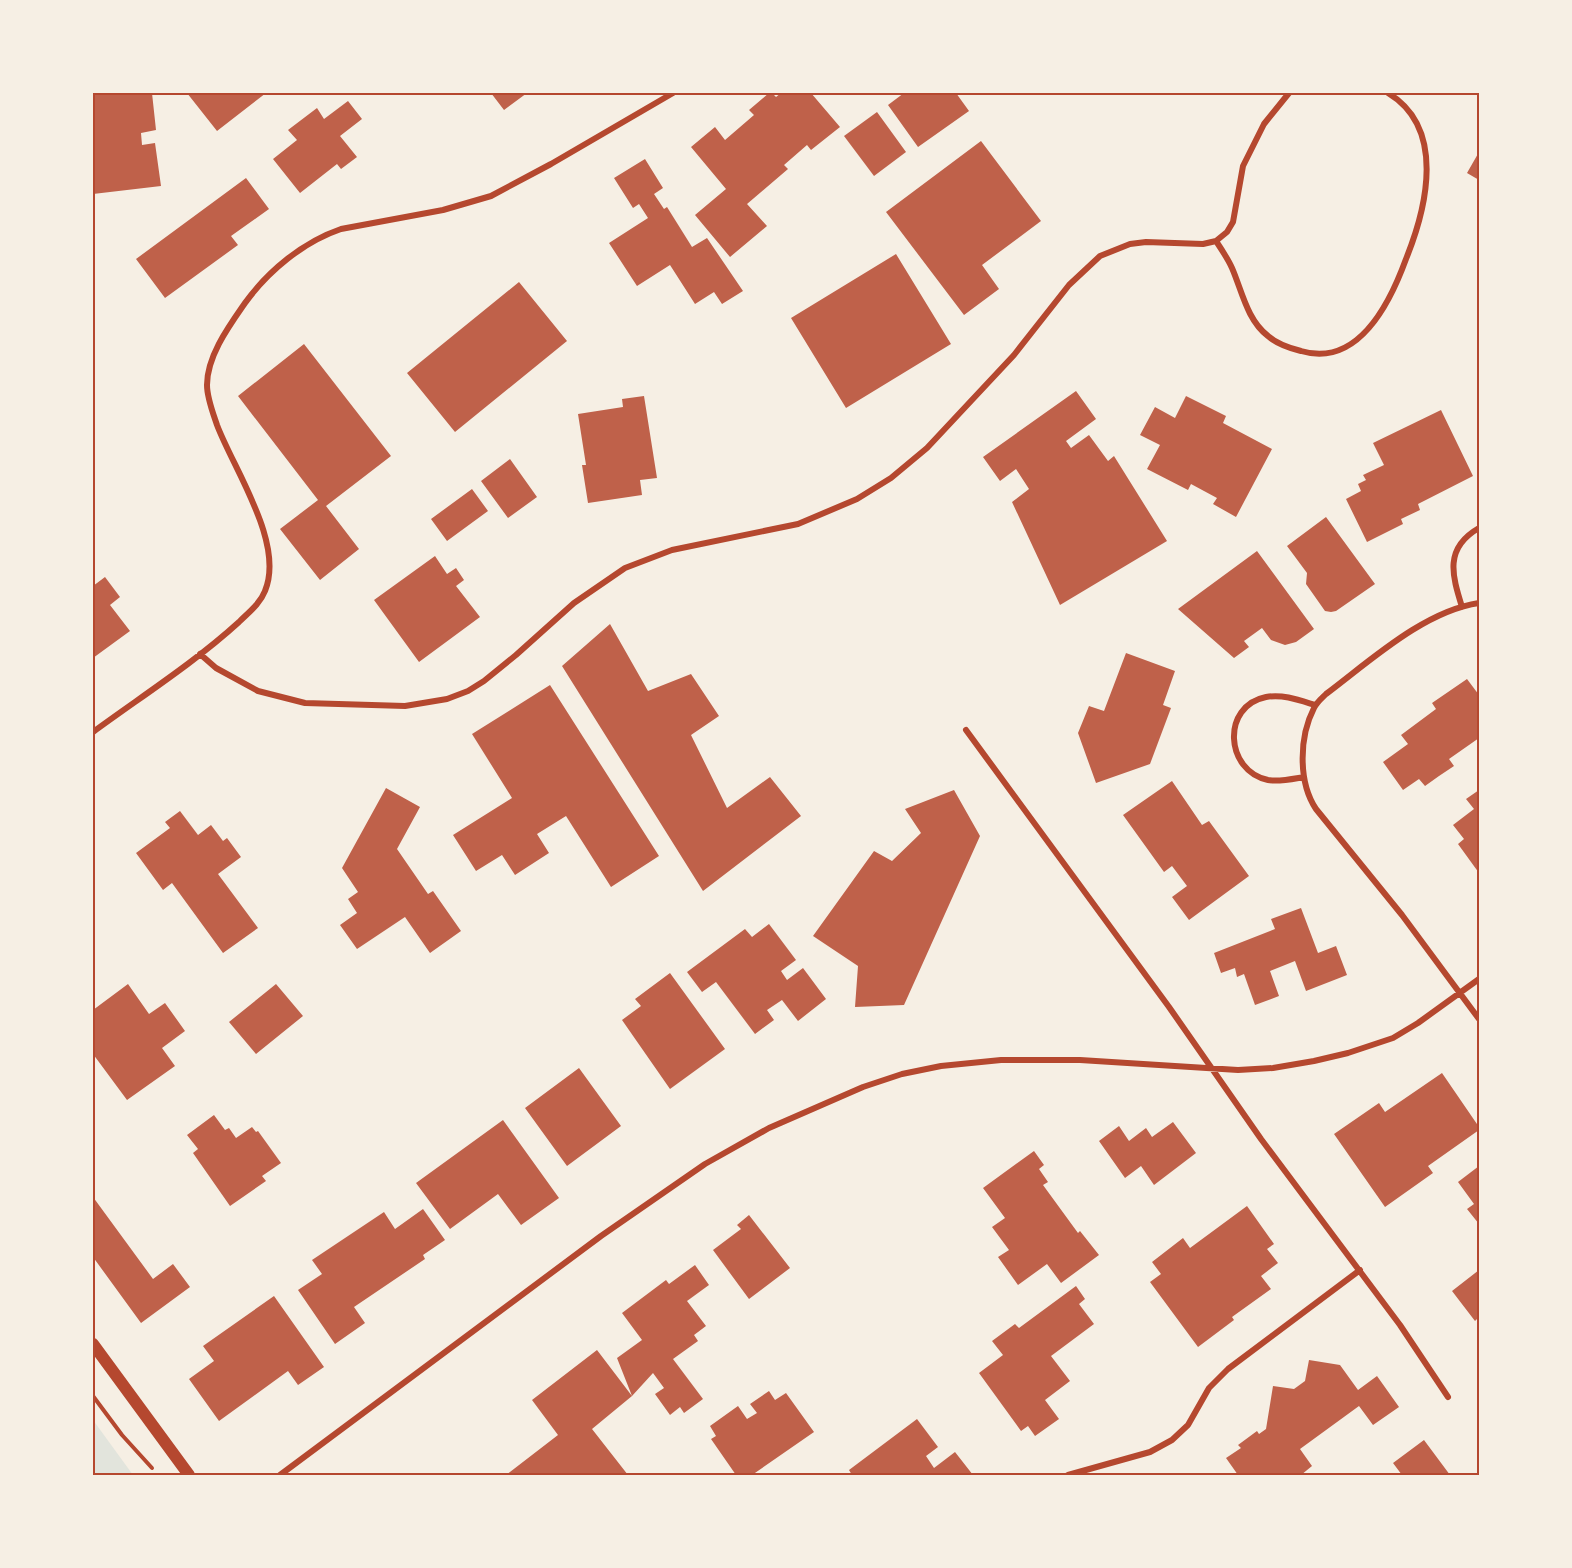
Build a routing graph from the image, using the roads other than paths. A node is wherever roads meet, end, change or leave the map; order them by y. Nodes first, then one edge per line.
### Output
1 (672, 93) edge
2 (1289, 93) edge
3 (1388, 93) edge
4 (1216, 241) junction
5 (1479, 528) edge
6 (1479, 603) edge
7 (1462, 607) junction
8 (200, 654) junction
9 (1315, 705) junction
10 (966, 730) dead end
11 (93, 732) edge
12 (1304, 777) junction
13 (1479, 979) edge
14 (1461, 993) junction
15 (1479, 1019) edge
16 (1212, 1068) junction
17 (1360, 1270) junction
18 (93, 1344) edge
19 (1448, 1396) dead end
20 (189, 1475) edge
21 (280, 1475) edge
22 (1068, 1475) edge

1 - 8 street
2 - 4 street
3 - 4 street
4 - 8 street
5 - 7 street
6 - 7 street
7 - 9 street
8 - 11 street
9 - 12 street
9 - 12 street
10 - 16 street
12 - 14 street
13 - 14 street
14 - 15 street
14 - 16 street
16 - 17 street
16 - 21 street
17 - 19 street
17 - 22 street
18 - 20 main road

